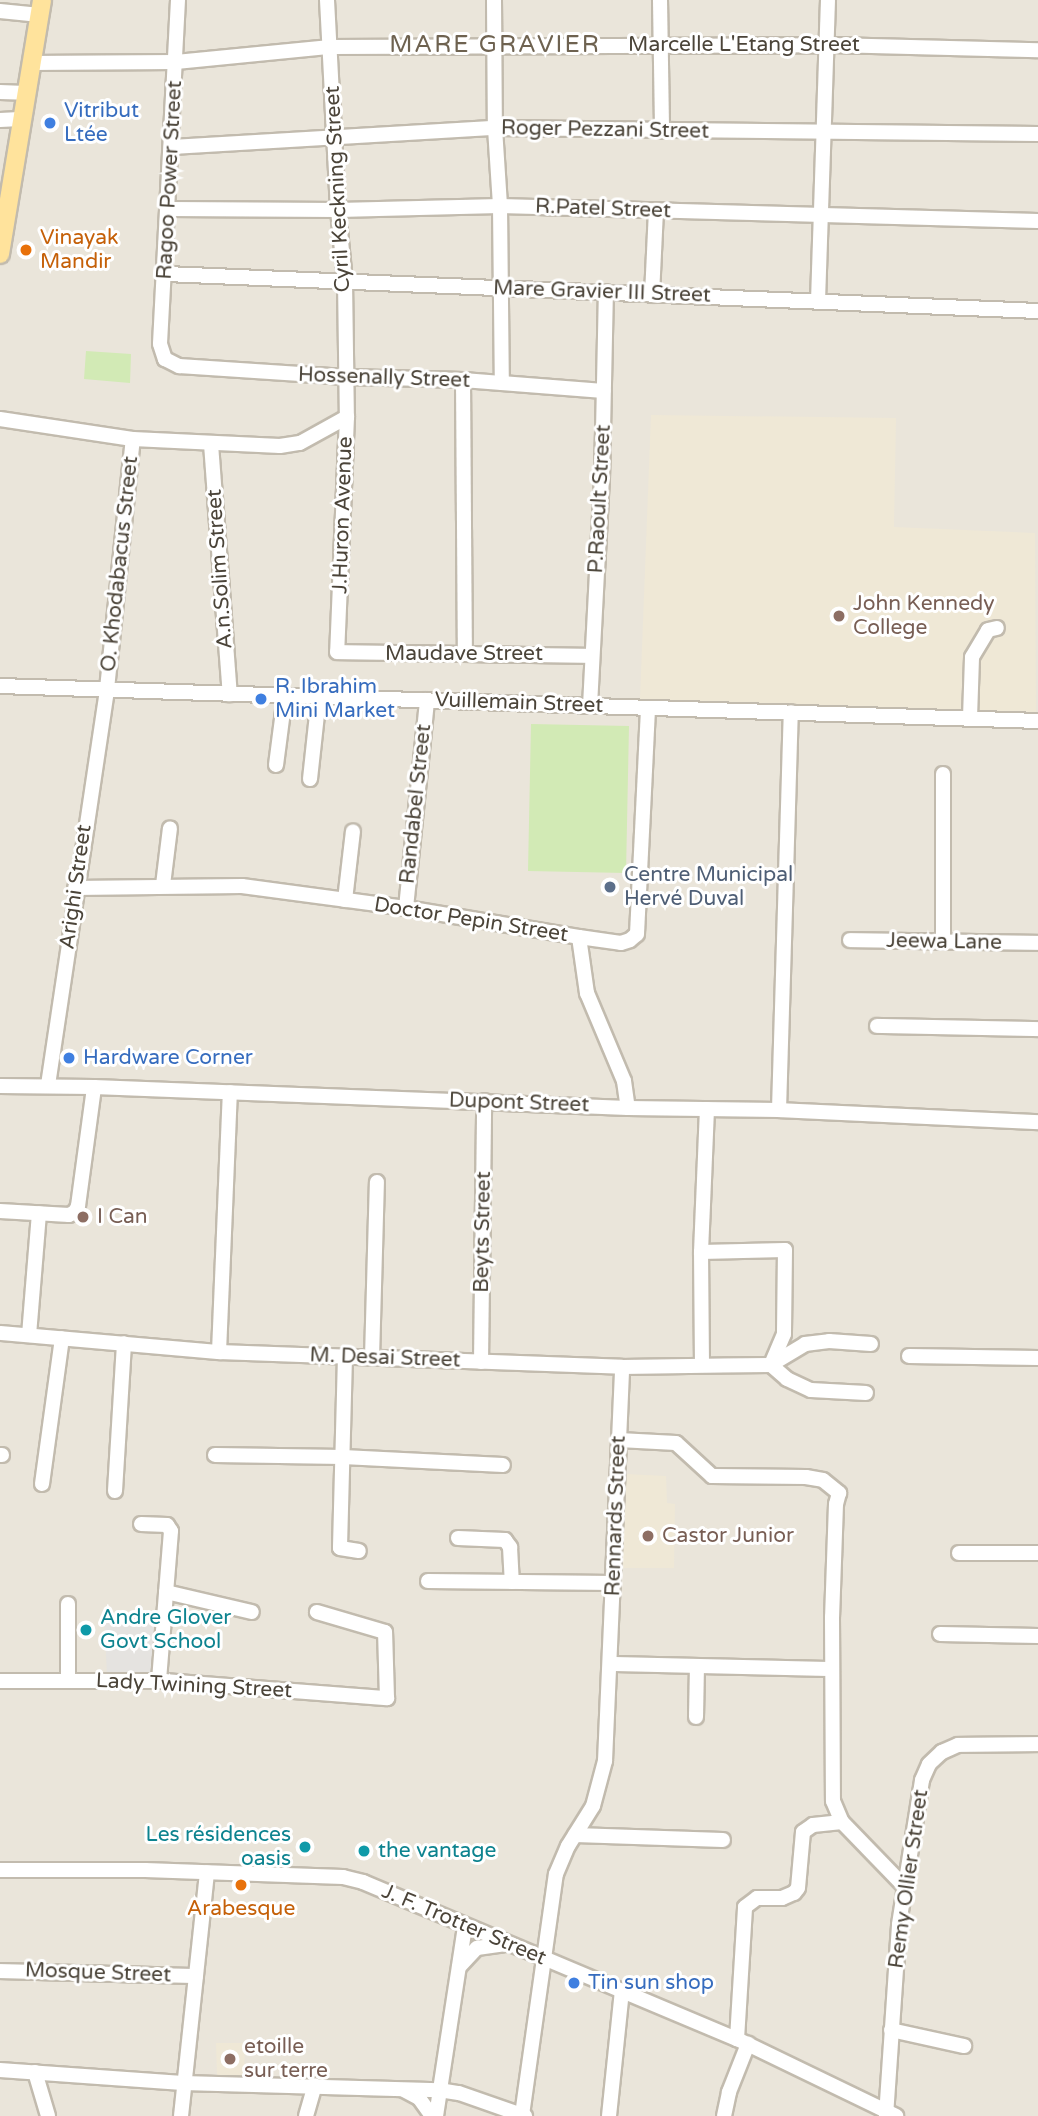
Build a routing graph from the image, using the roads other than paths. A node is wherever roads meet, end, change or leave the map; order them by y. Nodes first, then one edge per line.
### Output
1 (178, 0) edge
2 (327, 0) edge
3 (494, 0) edge
4 (660, 0) edge
5 (828, 0) edge
6 (41, 7) edge
7 (0, 11) edge
8 (660, 44) junction
9 (827, 45) junction
10 (494, 46) junction
11 (330, 47) junction
12 (1038, 50) edge
13 (176, 62) junction
14 (30, 63) junction
15 (0, 92) edge
16 (25, 93) junction
17 (0, 120) edge
18 (20, 120) junction
19 (495, 128) junction
20 (662, 131) junction
21 (824, 133) junction
22 (1038, 134) edge
23 (333, 136) junction
24 (172, 147) junction
25 (500, 206) junction
26 (169, 209) junction
27 (338, 210) junction
28 (656, 210) junction
29 (822, 215) junction
30 (1038, 221) edge
31 (0, 254) edge
32 (166, 274) junction
33 (345, 281) junction
34 (501, 288) junction
35 (606, 292) junction
36 (652, 295) junction
37 (818, 301) junction
38 (1038, 311) edge
39 (165, 359) joint
40 (346, 377) junction
41 (463, 380) junction
42 (502, 383) junction
43 (604, 391) junction
44 (347, 417) junction
45 (0, 419) edge
46 (133, 439) junction
47 (211, 444) junction
48 (997, 628) dead end
49 (337, 652) joint
50 (465, 652) junction
51 (592, 656) junction
52 (0, 686) edge
53 (107, 689) junction
54 (230, 694) junction
55 (285, 696) junction
56 (318, 696) junction
57 (427, 700) junction
58 (590, 706) junction
59 (648, 708) junction
60 (791, 712) junction
61 (970, 718) junction
62 (1038, 720) edge
63 (276, 765) dead end
64 (943, 774) dead end
65 (310, 779) dead end
66 (170, 828) dead end
67 (353, 831) dead end
68 (163, 885) junction
69 (75, 888) junction
70 (345, 900) junction
71 (405, 908) junction
72 (579, 937) junction
73 (850, 940) dead end
74 (943, 942) junction
75 (1038, 943) edge
76 (877, 1026) dead end
77 (1038, 1029) edge
78 (48, 1085) junction
79 (0, 1086) edge
80 (94, 1087) junction
81 (230, 1092) junction
82 (484, 1101) junction
83 (628, 1108) junction
84 (707, 1109) junction
85 (779, 1110) junction
86 (1038, 1122) edge
87 (377, 1182) dead end
88 (0, 1211) edge
89 (39, 1213) junction
90 (701, 1252) junction
91 (0, 1334) edge
92 (29, 1335) junction
93 (62, 1338) junction
94 (124, 1343) junction
95 (871, 1344) dead end
96 (219, 1352) junction
97 (345, 1356) junction
98 (909, 1356) dead end
99 (372, 1357) junction
100 (1038, 1358) edge
101 (481, 1362) junction
102 (702, 1365) junction
103 (771, 1365) junction
104 (622, 1367) junction
105 (866, 1393) dead end
106 (619, 1440) junction
107 (215, 1455) dead end
108 (343, 1457) junction
109 (503, 1465) dead end
110 (42, 1484) dead end
111 (116, 1491) dead end
112 (141, 1524) dead end
113 (458, 1538) dead end
114 (359, 1551) dead end
115 (959, 1553) dead end
116 (1038, 1553) edge
117 (428, 1581) dead end
118 (512, 1582) junction
119 (613, 1583) junction
120 (166, 1592) junction
121 (68, 1604) dead end
122 (252, 1612) dead end
123 (317, 1612) dead end
124 (940, 1634) dead end
125 (1038, 1636) edge
126 (611, 1664) junction
127 (696, 1666) junction
128 (832, 1669) junction
129 (68, 1679) junction
130 (0, 1681) edge
131 (159, 1681) junction
132 (696, 1717) dead end
133 (1038, 1744) edge
134 (842, 1822) junction
135 (575, 1835) junction
136 (723, 1840) dead end
137 (0, 1870) edge
138 (207, 1872) junction
139 (905, 1887) junction
140 (465, 1927) junction
141 (506, 1944) junction
142 (544, 1959) junction
143 (458, 1968) junction
144 (0, 1971) edge
145 (196, 1976) junction
146 (622, 1991) junction
147 (891, 2030) junction
148 (742, 2041) junction
149 (964, 2046) dead end
150 (0, 2070) edge
151 (35, 2072) junction
152 (183, 2083) junction
153 (314, 2085) junction
154 (396, 2088) junction
155 (439, 2090) junction
156 (889, 2114) edge
157 (48, 2116) edge
158 (181, 2116) edge
159 (306, 2116) edge
160 (434, 2116) edge
161 (524, 2116) edge
162 (609, 2116) edge
163 (724, 2116) edge

1 - 13 street, Ragoo Power Street
2 - 11 street, Cyril Keckning Street
3 - 10 street
4 - 8 street
5 - 9 street
6 - 7 street
6 - 14 main road
8 - 9 street, Marcelle L'Etang Street
8 - 10 street, Marcelle L'Etang Street
8 - 20 street
9 - 12 street, Marcelle L'Etang Street
9 - 21 street
10 - 11 street, Marcelle L'Etang Street
10 - 19 street
11 - 13 street, Marcelle L'Etang Street
11 - 23 street, Cyril Keckning Street
13 - 14 street, Marcelle L'Etang Street
13 - 24 street, Ragoo Power Street
14 - 16 main road
15 - 16 street
16 - 18 main road
17 - 18 street
18 - 31 main road
19 - 20 street, Roger Pezzani Street
19 - 23 street, Roger Pezzani Street
19 - 25 street
20 - 21 street, Roger Pezzani Street
21 - 22 street, Roger Pezzani Street
21 - 29 street
23 - 24 street, Roger Pezzani Street
23 - 27 street, Cyril Keckning Street
24 - 26 street, Ragoo Power Street
25 - 27 street, R.Patel Street
25 - 28 street, R.Patel Street
25 - 34 street
26 - 27 street, R.Patel Street
26 - 32 street, Ragoo Power Street
27 - 33 street, Cyril Keckning Street
28 - 29 street, R.Patel Street
28 - 36 street
29 - 30 street, R.Patel Street
29 - 37 street
32 - 33 street, Mare Gravier III Street
32 - 39 street, Ragoo Power Street
33 - 34 street, Mare Gravier III Street
33 - 40 street, Cyril Keckning Street
34 - 35 street, Mare Gravier III Street
34 - 42 street
35 - 36 street, Mare Gravier III Street
35 - 43 street, P.Raoult Street
36 - 37 street, Mare Gravier III Street
37 - 38 street, Mare Gravier III Street
39 - 40 street, Hossenally Street
40 - 41 street, Hossenally Street
40 - 44 street, J.Huron Avenue
41 - 42 street, Hossenally Street
41 - 50 street
42 - 43 street, Hossenally Street
43 - 51 street, P.Raoult Street
44 - 47 street
44 - 49 street, J.Huron Avenue
45 - 46 street
46 - 47 street
46 - 53 street, O. Khodabacus Street
47 - 54 street, A.n.Solim Street
48 - 61 street
49 - 50 street, Maudave Street
50 - 51 street, Maudave Street
51 - 58 street, P.Raoult Street
52 - 53 street, Vuillemain Street
53 - 54 street, Vuillemain Street
53 - 69 street, Arighi Street
54 - 55 street, Vuillemain Street
55 - 56 street, Vuillemain Street
55 - 63 street
56 - 57 street, Vuillemain Street
56 - 65 street
57 - 58 street, Vuillemain Street
57 - 71 street, Randabel Street
58 - 59 street, Vuillemain Street
59 - 60 street, Vuillemain Street
59 - 72 street, Doctor Pepin Street
60 - 61 street, Vuillemain Street
60 - 85 street
61 - 62 street, Vuillemain Street
64 - 74 street
66 - 68 street
67 - 70 street
68 - 69 street, Doctor Pepin Street
68 - 70 street, Doctor Pepin Street
69 - 78 street, Arighi Street
70 - 71 street, Doctor Pepin Street
71 - 72 street, Doctor Pepin Street
72 - 83 street
73 - 74 street, Jeewa Lane
74 - 75 street, Jeewa Lane
76 - 77 street
78 - 79 street, Dupont Street
78 - 80 street, Dupont Street
80 - 81 street, Dupont Street
80 - 89 street
81 - 82 street, Dupont Street
81 - 96 street
82 - 83 street, Dupont Street
82 - 101 street, Beyts Street
83 - 84 street, Dupont Street
84 - 85 street, Dupont Street
84 - 90 street
85 - 86 street, Dupont Street
87 - 99 street
88 - 89 street
89 - 92 street
90 - 102 street
90 - 103 street
91 - 92 street, M. Desai Street
92 - 93 street, M. Desai Street
93 - 94 street, M. Desai Street
93 - 110 street
94 - 96 street, M. Desai Street
94 - 111 street
95 - 103 street
96 - 97 street, M. Desai Street
97 - 99 street, M. Desai Street
97 - 108 street
98 - 100 street
99 - 101 street, M. Desai Street
101 - 104 street, M. Desai Street
102 - 103 street, M. Desai Street
102 - 104 street, M. Desai Street
103 - 105 street
104 - 106 street, Rennards Street
106 - 119 street, Rennards Street
106 - 128 street
107 - 108 street
108 - 109 street
108 - 114 street
112 - 120 street
113 - 118 street
115 - 116 street
117 - 118 street
118 - 119 street
119 - 126 street, Rennards Street
120 - 122 street
120 - 131 street
121 - 129 street
123 - 131 street, Lady Twining Street
124 - 125 street
126 - 127 street
126 - 135 street, Rennards Street
127 - 128 street
127 - 132 street
128 - 134 street
129 - 130 street, Lady Twining Street
129 - 131 street, Lady Twining Street
133 - 139 street, Remy Ollier Street
134 - 139 street
134 - 148 street
135 - 136 street
135 - 142 street, Rennards Street
137 - 138 street, J. F. Trotter Street
138 - 140 street, J. F. Trotter Street
138 - 145 street
139 - 147 street, Remy Ollier Street
140 - 141 street, J. F. Trotter Street
140 - 143 street
141 - 142 street, J. F. Trotter Street
141 - 143 street
142 - 146 street, J. F. Trotter Street
142 - 161 street, Rennards Street
143 - 155 street
144 - 145 street, Mosque Street
145 - 152 street
146 - 148 street, J. F. Trotter Street
146 - 162 street
147 - 149 street
147 - 156 street, Remy Ollier Street
148 - 156 street, J. F. Trotter Street
148 - 163 street
150 - 151 street
151 - 152 street
151 - 157 street
152 - 153 street
152 - 158 street
153 - 154 street
153 - 159 street
154 - 155 street
154 - 160 street
155 - 160 street
155 - 161 street

